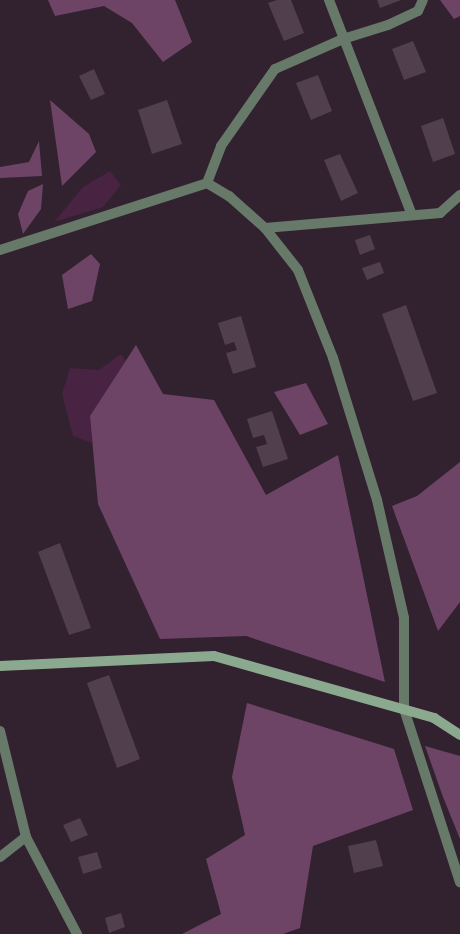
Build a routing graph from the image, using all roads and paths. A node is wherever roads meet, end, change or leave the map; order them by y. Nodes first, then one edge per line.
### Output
1 (329, 0) edge
2 (423, 0) edge
3 (343, 39) junction
4 (207, 183) junction
5 (460, 195) edge
6 (412, 215) junction
7 (265, 228) junction
8 (0, 250) edge
9 (0, 666) edge
10 (404, 709) junction
11 (0, 731) edge
12 (460, 735) edge
13 (26, 838) junction
14 (0, 857) edge
15 (460, 882) edge
16 (77, 934) edge

1 - 3 street
2 - 3 street
3 - 4 street
3 - 6 street
4 - 7 street
4 - 8 street
5 - 6 street
6 - 7 street
7 - 10 street
9 - 10 main road
10 - 12 main road
10 - 15 street
11 - 13 street
13 - 14 street
13 - 16 street

